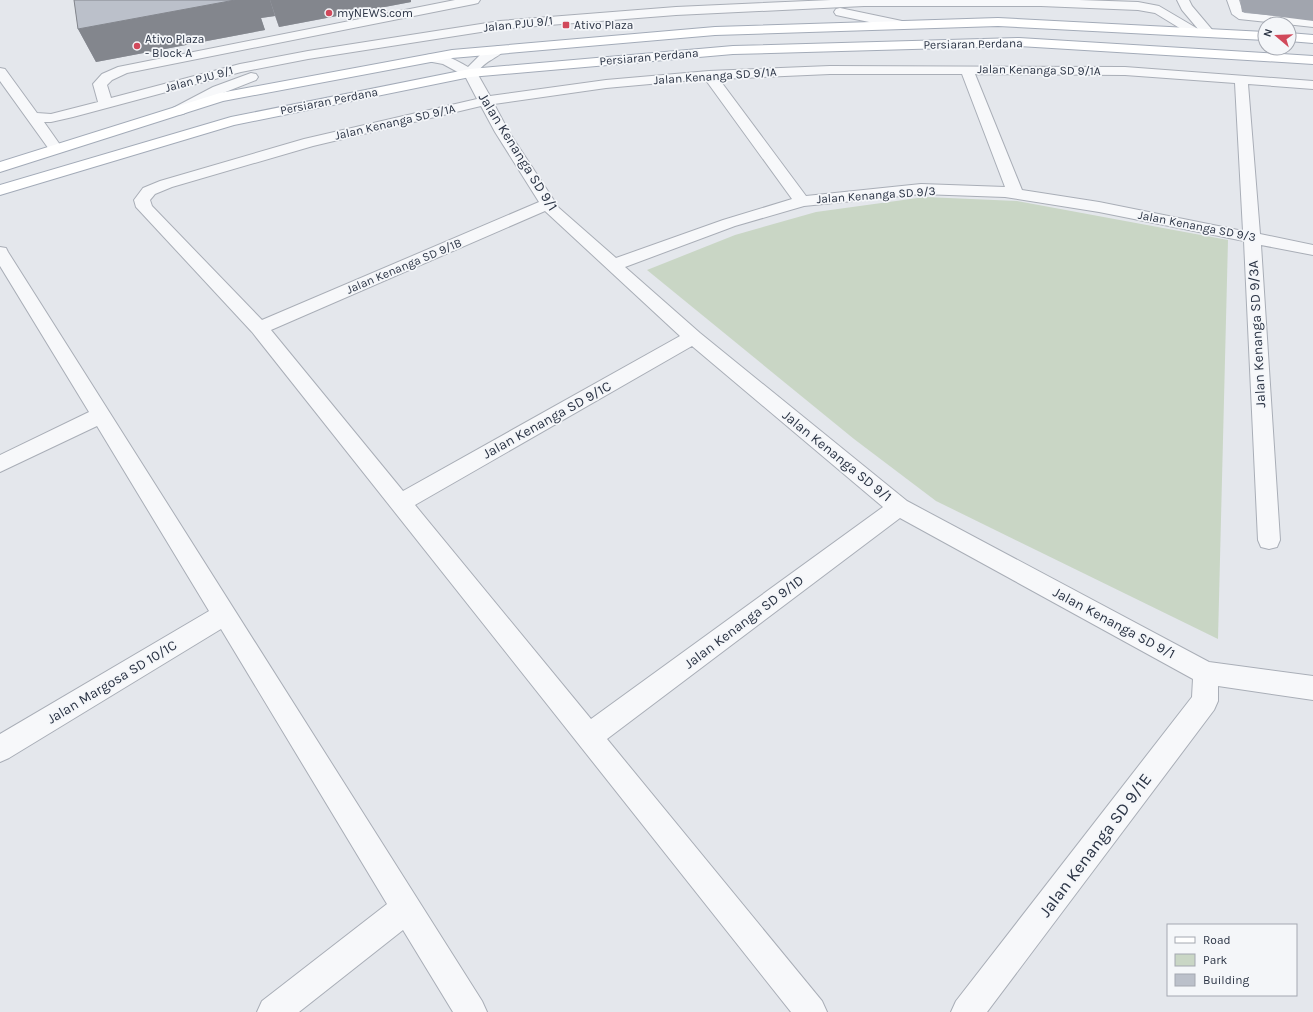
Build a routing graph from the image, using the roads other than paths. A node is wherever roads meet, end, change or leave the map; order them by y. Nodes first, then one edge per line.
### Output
1 (474, 0) edge
2 (1157, 0) edge
3 (1183, 0) edge
4 (1233, 0) edge
5 (1083, 2) edge
6 (685, 5) edge
7 (1138, 6) junction
8 (781, 7) junction
9 (1313, 24) edge
10 (902, 25) junction
11 (1202, 32) junction
12 (1257, 35) edge
13 (1297, 38) edge
14 (1313, 39) edge
15 (498, 50) junction
16 (308, 55) junction
17 (432, 58) junction
18 (1313, 60) edge
19 (968, 70) junction
20 (0, 72) edge
21 (470, 73) junction
22 (709, 76) junction
23 (1242, 79) junction
24 (1313, 85) edge
25 (486, 101) junction
26 (106, 104) junction
27 (85, 110) junction
28 (178, 111) junction
29 (34, 117) junction
30 (53, 144) junction
31 (0, 167) edge
32 (0, 190) edge
33 (1015, 193) junction
34 (802, 201) junction
35 (549, 204) junction
36 (1252, 237) junction
37 (1313, 250) edge
38 (0, 252) edge
39 (613, 265) junction
40 (259, 328) junction
41 (693, 337) junction
42 (101, 415) junction
43 (0, 464) edge
44 (400, 503) junction
45 (899, 507) junction
46 (1269, 540) dead end
47 (225, 614) junction
48 (1206, 673) junction
49 (1313, 688) edge
50 (588, 737) junction
51 (0, 749) edge
52 (406, 908) junction
53 (273, 1012) edge
54 (471, 1012) edge
55 (811, 1012) edge
56 (968, 1012) edge

1 - 26 street
2 - 7 street
3 - 11 street
4 - 9 street
5 - 7 street, Jalan PJU 9/1
5 - 8 street, Jalan PJU 9/1
6 - 8 street, Jalan PJU 9/1
6 - 16 street, Jalan PJU 9/1
7 - 11 street, Jalan PJU 9/1
8 - 10 street
10 - 11 main road, Persiaran Perdana
10 - 15 main road, Persiaran Perdana
11 - 12 main road, Persiaran Perdana
13 - 14 main road
15 - 17 main road, Persiaran Perdana
15 - 21 street
16 - 26 street, Jalan PJU 9/1
16 - 28 street
17 - 21 street
17 - 28 main road, Persiaran Perdana
18 - 21 main road, Persiaran Perdana
19 - 22 street, Jalan Kenanga SD 9/1A
19 - 23 street, Jalan Kenanga SD 9/1A
19 - 33 street
20 - 29 street
21 - 25 street, Jalan Kenanga SD 9/1
21 - 32 main road, Persiaran Perdana
22 - 25 street, Jalan Kenanga SD 9/1A
22 - 34 street
23 - 24 street, Jalan Kenanga SD 9/1A
23 - 36 street, Jalan Kenanga SD 9/3A
25 - 35 street, Jalan Kenanga SD 9/1
25 - 40 street, Jalan Kenanga SD 9/1A
26 - 27 street, Jalan PJU 9/1
27 - 29 street, Jalan PJU 9/1
27 - 30 street
28 - 30 main road, Persiaran Perdana
29 - 30 street
30 - 31 main road, Persiaran Perdana
33 - 34 street, Jalan Kenanga SD 9/3
33 - 36 street, Jalan Kenanga SD 9/3
34 - 39 street, Jalan Kenanga SD 9/3
35 - 39 street, Jalan Kenanga SD 9/1
35 - 40 street, Jalan Kenanga SD 9/1B
36 - 37 street, Jalan Kenanga SD 9/3
36 - 46 street, Jalan Kenanga SD 9/3A
38 - 42 street
39 - 41 street, Jalan Kenanga SD 9/1
40 - 44 street
41 - 44 street, Jalan Kenanga SD 9/1C
41 - 45 street, Jalan Kenanga SD 9/1
42 - 43 street
42 - 47 street
44 - 50 street
45 - 48 street, Jalan Kenanga SD 9/1
45 - 50 street, Jalan Kenanga SD 9/1D
47 - 51 street, Jalan Margosa SD 10/1C
47 - 52 street
48 - 49 street, Jalan Kenanga SD 9/1
48 - 56 street, Jalan Kenanga SD 9/1E
50 - 55 street
52 - 53 street
52 - 54 street

